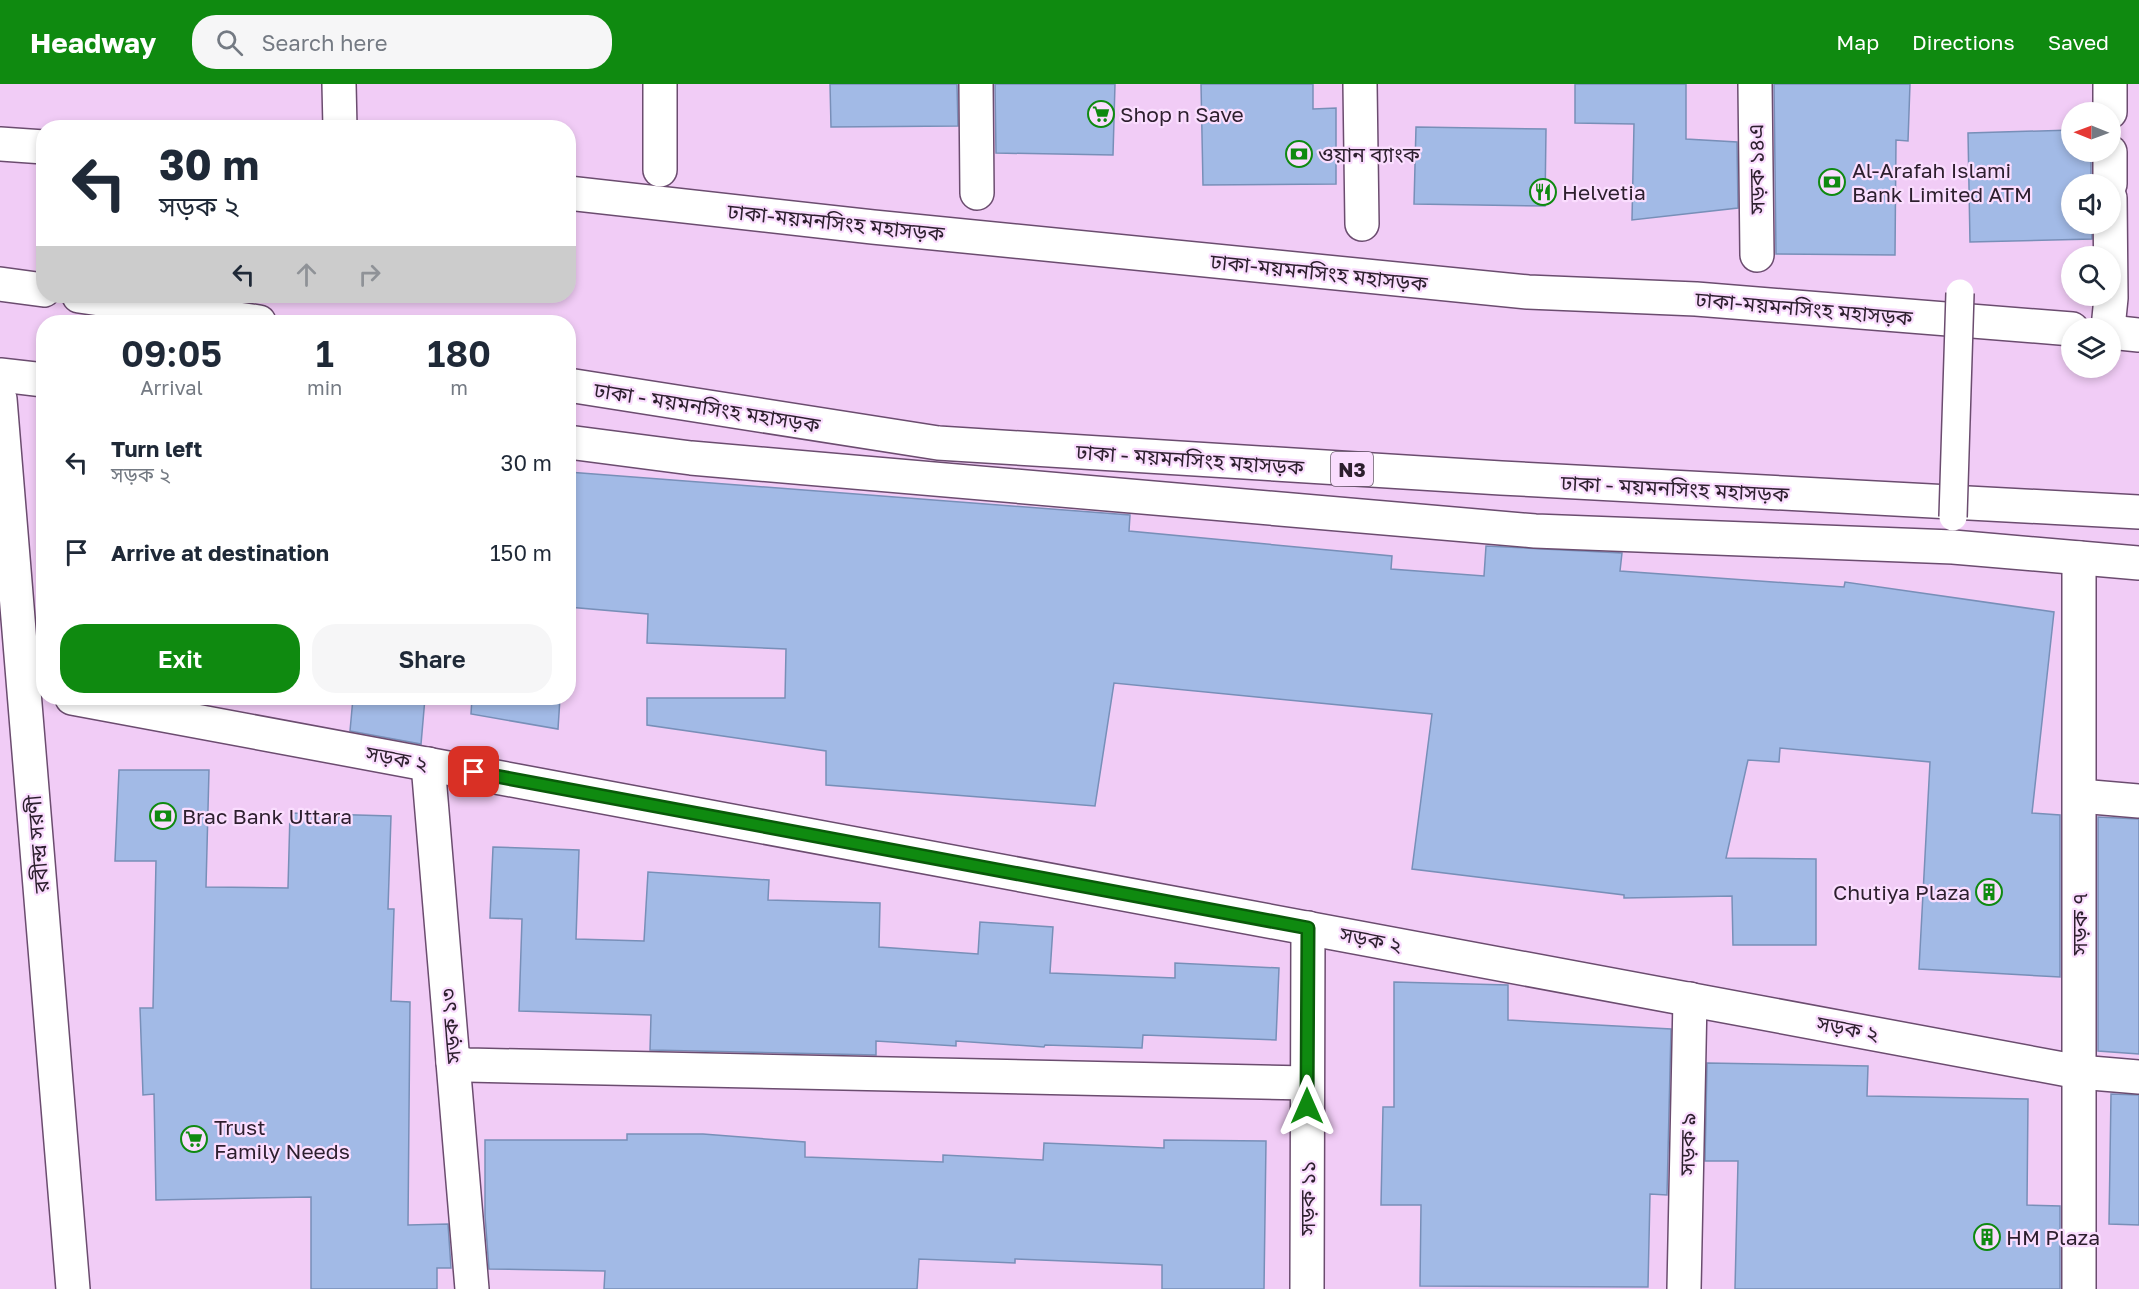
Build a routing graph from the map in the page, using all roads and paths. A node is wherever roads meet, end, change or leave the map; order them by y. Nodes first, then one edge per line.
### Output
1 (339, 84) edge
2 (660, 84) edge
3 (976, 84) edge
4 (1360, 84) edge
5 (1755, 84) edge
6 (2110, 84) edge
7 (2110, 102) edge
8 (340, 120) edge
9 (0, 144) edge
10 (36, 146) edge
11 (660, 170) dead end
12 (976, 193) dead end
13 (576, 194) edge
14 (1362, 224) dead end
15 (2110, 234) edge
16 (1757, 255) dead end
17 (0, 284) edge
18 (36, 289) edge
19 (1960, 293) dead end
20 (127, 303) edge
21 (211, 315) edge
22 (2109, 318) edge
23 (2061, 328) edge
24 (2121, 333) edge
25 (2139, 335) edge
26 (0, 375) edge
27 (36, 379) edge
28 (576, 386) edge
29 (0, 399) edge
30 (576, 443) edge
31 (2139, 512) edge
32 (1953, 517) dead end
33 (2079, 558) junction
34 (2139, 563) edge
35 (22, 689) edge
36 (110, 705) edge
37 (428, 764) junction
38 (2080, 796) junction
39 (2139, 801) edge
40 (1308, 928) junction
41 (1690, 999) junction
42 (453, 1062) junction
43 (2079, 1072) junction
44 (2139, 1077) edge
45 (1307, 1083) junction
46 (73, 1289) edge
47 (472, 1289) edge
48 (1307, 1289) edge
49 (1684, 1289) edge
50 (2079, 1289) edge

1 - 8 main road
2 - 11 main road
3 - 12 main road
4 - 14 main road
5 - 16 main road, সড়ক ১৪এ
6 - 7 main road
9 - 10 main road
13 - 23 main road, ঢাকা-ময়মনসিংহ মহাসড়ক
15 - 22 main road
17 - 18 main road
19 - 32 street, bridge
20 - 21 main road
24 - 25 main road
26 - 27 main road
28 - 31 main road, ঢাকা - ময়মনসিংহ মহাসড়ক / N3
29 - 35 main road, রবীন্দ্র সরণী
30 - 33 main road
33 - 34 main road
33 - 38 main road, সড়ক ৭
35 - 46 main road, রবীন্দ্র সরণী
36 - 37 main road, সড়ক ২
37 - 40 main road, সড়ক ২
37 - 42 main road, সড়ক ১৩
38 - 39 main road
38 - 43 main road, সড়ক ৭
40 - 41 main road, সড়ক ২
40 - 45 main road, সড়ক ১১
41 - 43 main road, সড়ক ২
41 - 49 main road, সড়ক ৯
42 - 45 main road
42 - 47 main road, সড়ক ১৩
43 - 44 main road, সড়ক ২
43 - 50 main road, সড়ক ৭
45 - 48 main road, সড়ক ১১

